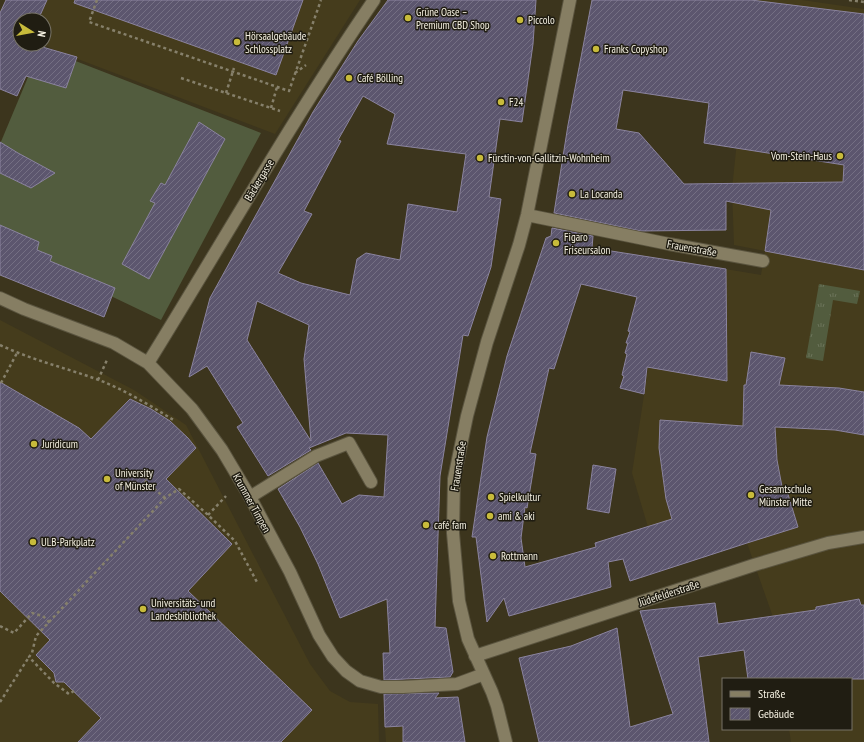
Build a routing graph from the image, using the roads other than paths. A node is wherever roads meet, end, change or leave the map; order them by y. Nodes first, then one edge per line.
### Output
1 (374, 0) edge
2 (570, 0) edge
3 (527, 215) junction
4 (763, 261) dead end
5 (0, 298) edge
6 (148, 363) junction
7 (371, 482) dead end
8 (250, 497) junction
9 (864, 537) edge
10 (475, 656) junction
11 (484, 674) junction
12 (506, 742) edge

1 - 6 street, Bäckergasse
2 - 3 street, Frauenstraße
3 - 4 street, Frauenstraße
3 - 10 street, Frauenstraße
5 - 6 street, Krummer Timpen
6 - 8 street, Krummer Timpen
7 - 8 street
8 - 11 street, Krummer Timpen
9 - 10 street, Jüdefelderstraße
10 - 11 street, Frauenstraße
11 - 12 street, Frauenstraße

